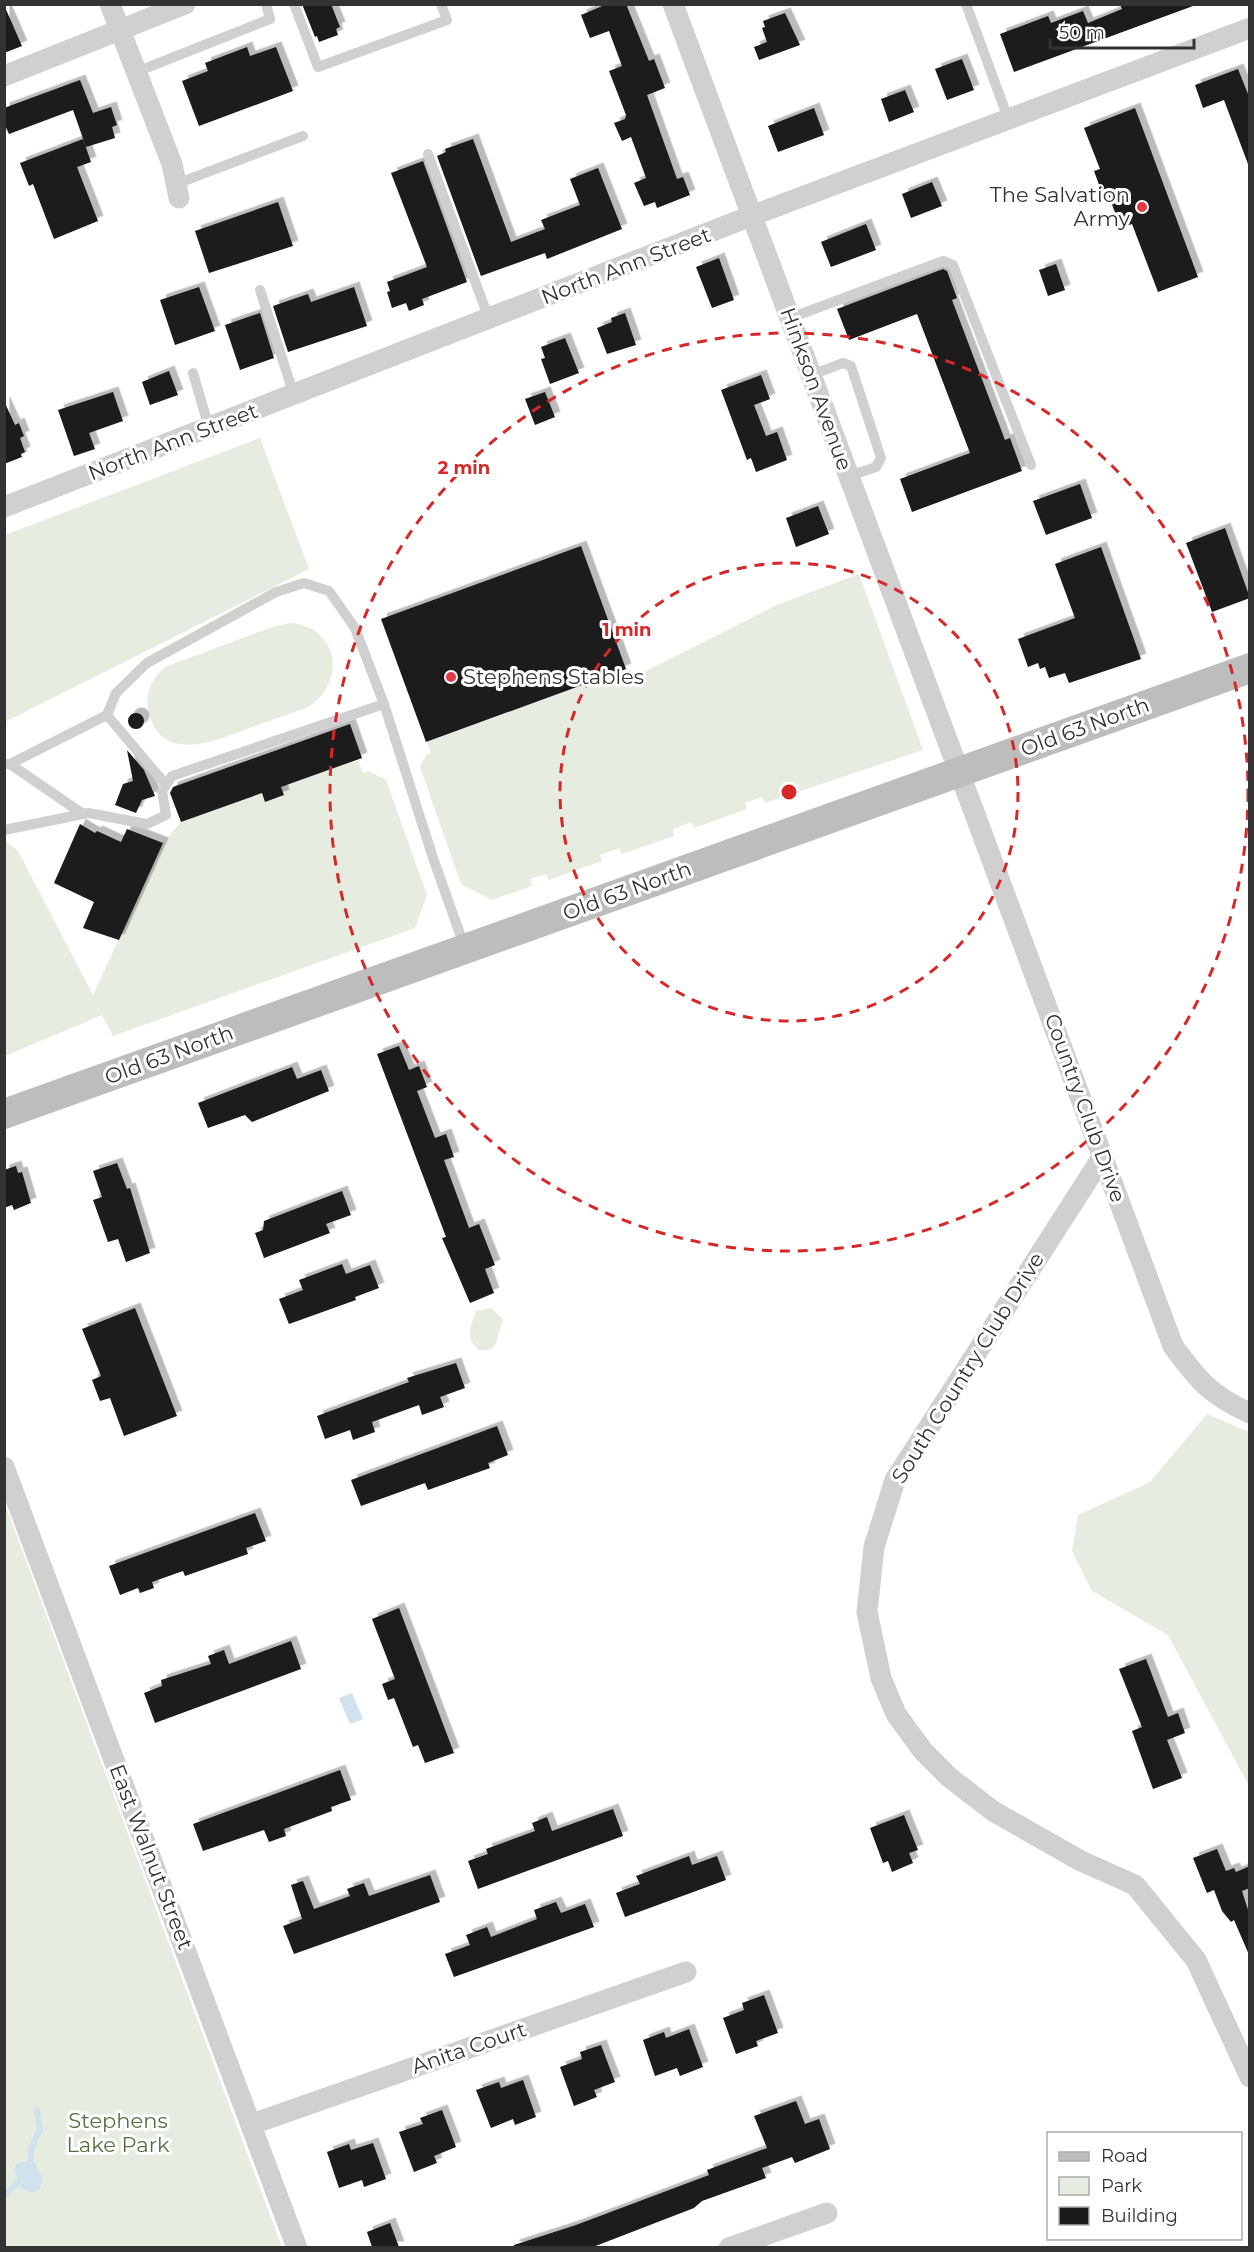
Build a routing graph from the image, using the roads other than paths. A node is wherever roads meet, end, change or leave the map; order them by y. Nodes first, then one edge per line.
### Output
1 (110, 4) edge
2 (185, 4) edge
3 (266, 4) edge
4 (294, 4) edge
5 (441, 4) edge
6 (673, 4) edge
7 (966, 4) edge
8 (1250, 28) edge
9 (119, 29) junction
10 (136, 72) junction
11 (4, 76) edge
12 (1008, 118) junction
13 (303, 136) dead end
14 (428, 154) dead end
15 (178, 191) joint
16 (751, 216) junction
17 (260, 290) dead end
18 (790, 318) junction
19 (489, 319) junction
20 (193, 373) dead end
21 (811, 375) junction
22 (294, 395) junction
23 (209, 428) junction
24 (1031, 465) dead end
25 (849, 476) junction
26 (4, 507) edge
27 (1249, 669) edge
28 (384, 704) junction
29 (107, 715) junction
30 (7, 764) edge
31 (959, 773) junction
32 (166, 785) junction
33 (83, 814) junction
34 (4, 830) edge
35 (465, 949) junction
36 (4, 1114) edge
37 (1103, 1156) junction
38 (1250, 1413) edge
39 (4, 1467) edge
40 (686, 1972) dead end
41 (1250, 2077) edge
42 (252, 2124) junction
43 (827, 2213) dead end
44 (297, 2247) edge
45 (729, 2247) edge

1 - 9 street
2 - 9 street
3 - 10 lane
4 - 5 lane
6 - 16 street, Hinkson Avenue
7 - 12 lane
8 - 12 street, North Ann Street
9 - 10 street
9 - 11 street
10 - 15 street
12 - 16 street, North Ann Street
13 - 15 lane
14 - 19 lane
16 - 18 street, Hinkson Avenue
16 - 19 street, North Ann Street
17 - 22 lane
18 - 21 street, Hinkson Avenue
18 - 24 lane
19 - 22 street, North Ann Street
20 - 23 lane
21 - 25 street, Hinkson Avenue
21 - 25 lane
22 - 23 street, North Ann Street
23 - 26 street, North Ann Street
25 - 31 street, Hinkson Avenue
27 - 31 main road, Old 63 North
28 - 29 lane
28 - 32 lane
28 - 35 lane
29 - 30 lane
29 - 32 lane
30 - 33 lane
31 - 35 main road, Old 63 North
31 - 37 street, Country Club Drive
32 - 33 lane
33 - 34 lane
35 - 36 main road, Old 63 North
37 - 38 street, Country Club Drive
37 - 41 street, South Country Club Drive
39 - 42 street, East Walnut Street
40 - 42 street, Anita Court
42 - 44 street, East Walnut Street
43 - 45 street

